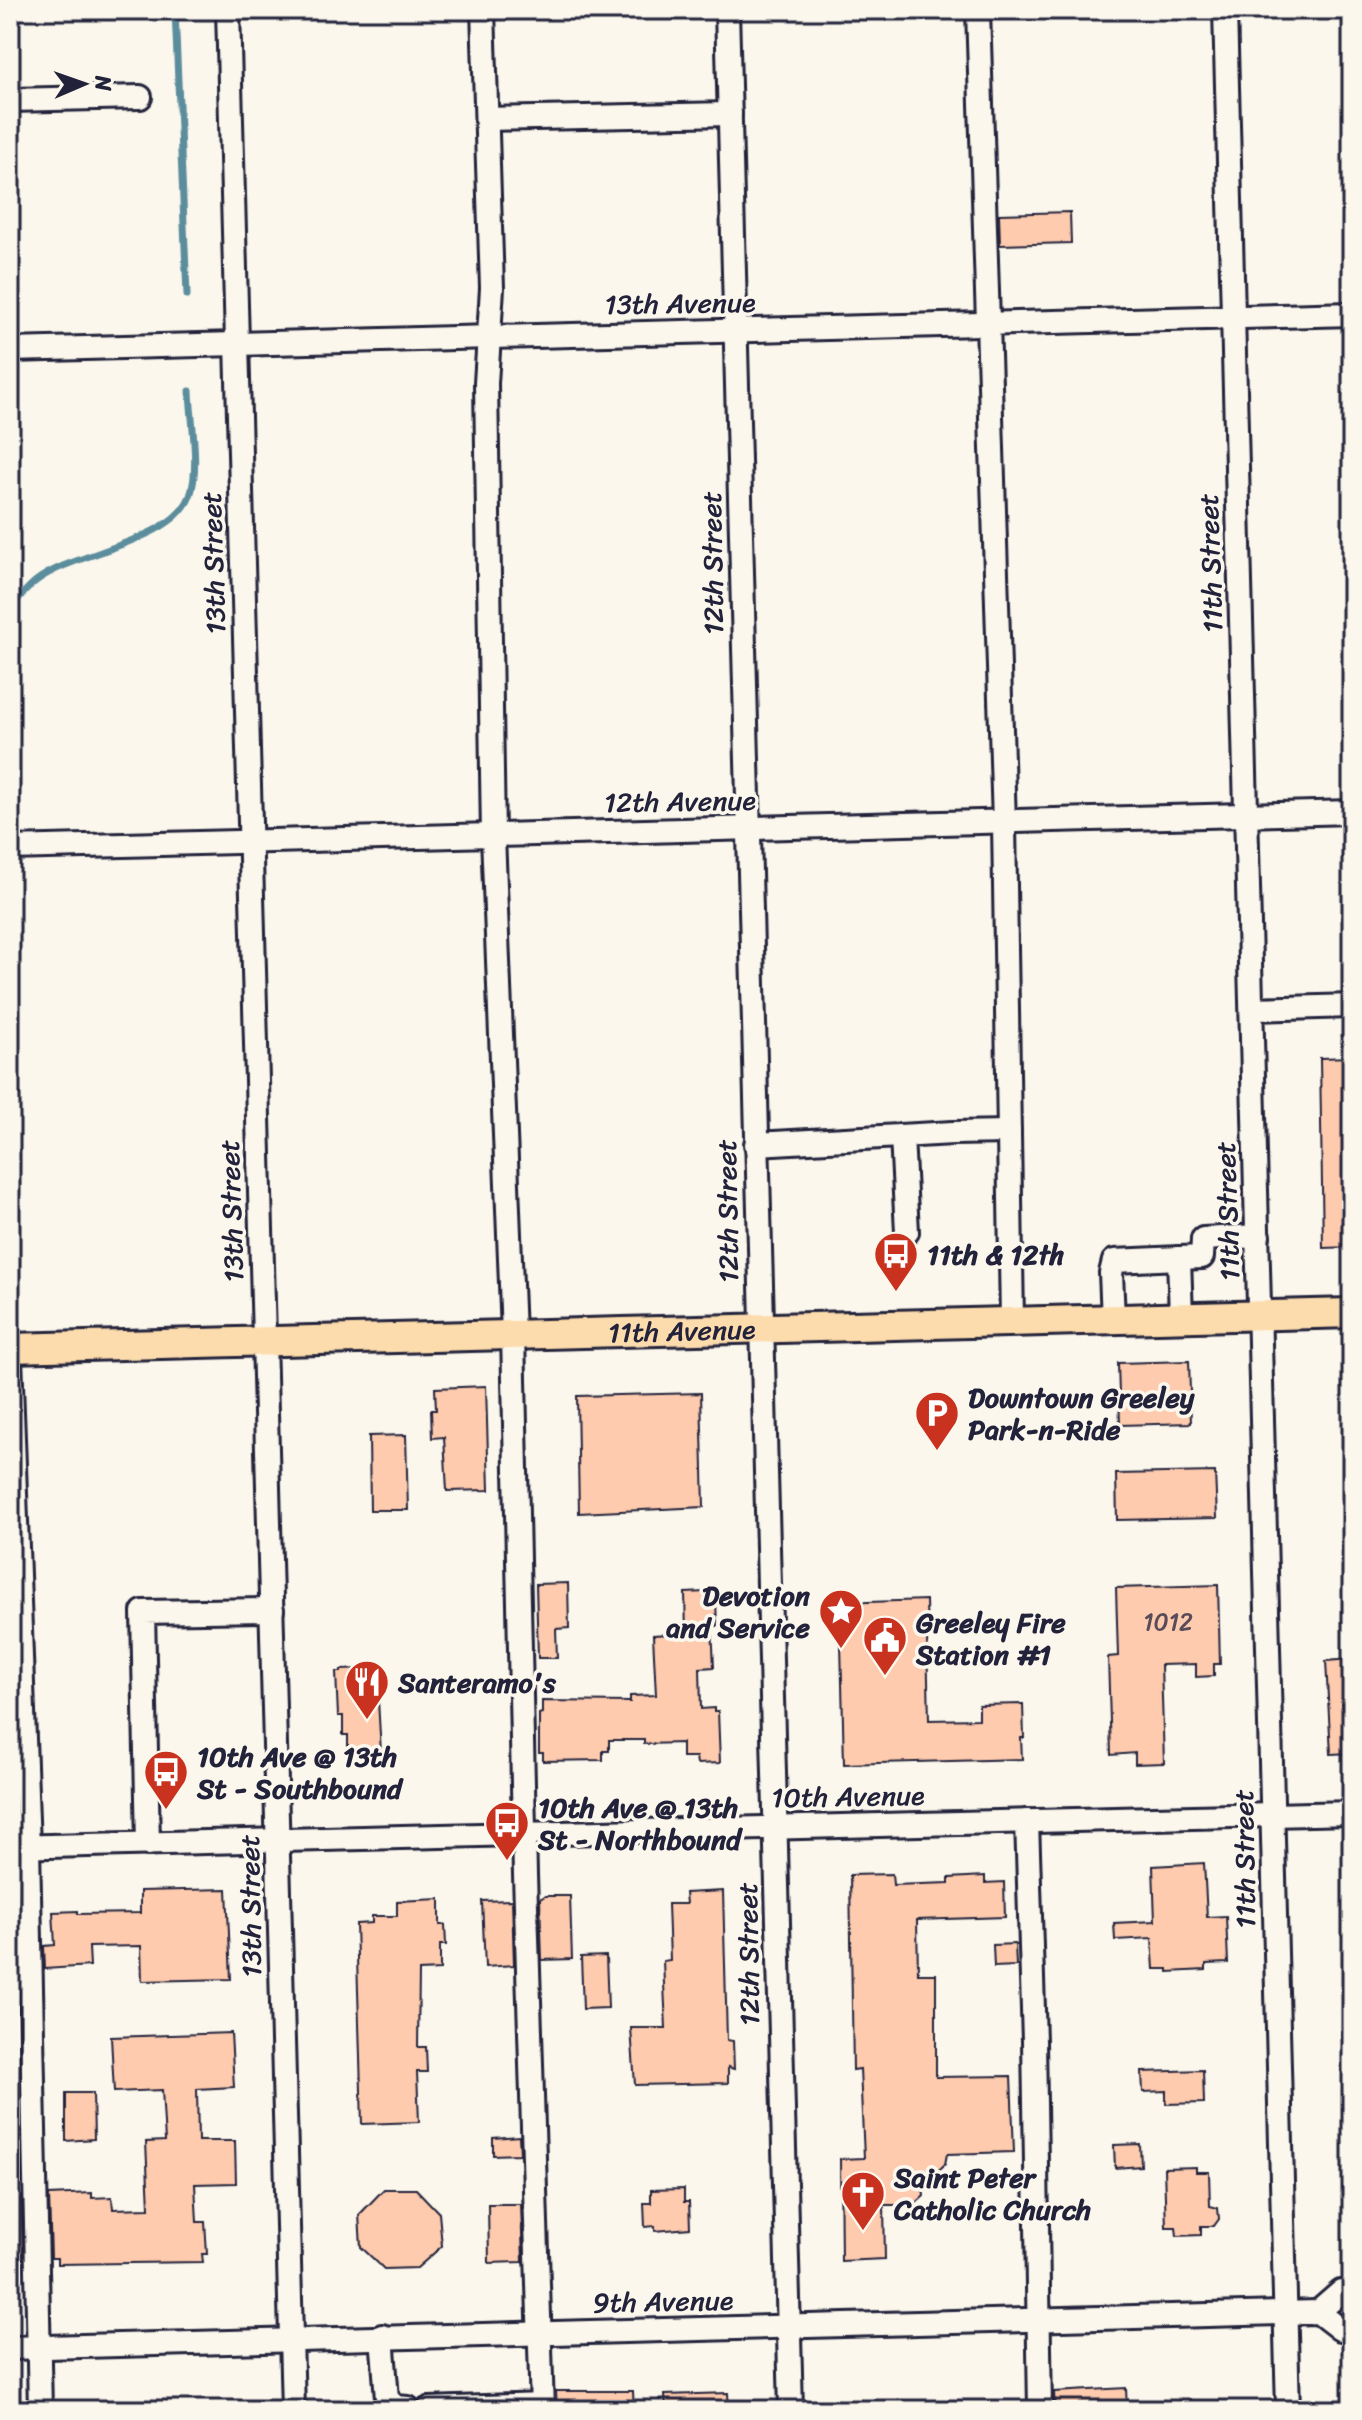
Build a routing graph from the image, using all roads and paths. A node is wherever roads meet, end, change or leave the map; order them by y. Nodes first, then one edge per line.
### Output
1 (228, 10) edge
2 (483, 10) edge
3 (727, 10) edge
4 (978, 10) edge
5 (1225, 10) edge
6 (140, 97) dead end
7 (10, 100) edge
8 (730, 114) junction
9 (487, 119) junction
10 (1352, 314) edge
11 (1233, 318) junction
12 (987, 325) junction
13 (736, 331) junction
14 (488, 337) junction
15 (237, 345) junction
16 (10, 350) edge
17 (1352, 812) edge
18 (1248, 815) junction
19 (1004, 823) junction
20 (748, 829) junction
21 (493, 836) junction
22 (251, 842) junction
23 (10, 848) edge
24 (1352, 1006) edge
25 (1252, 1009) junction
26 (1009, 1132) junction
27 (902, 1136) junction
28 (756, 1144) junction
29 (907, 1232) dead end
30 (1258, 1236) junction
31 (1179, 1258) junction
32 (1352, 1313) edge
33 (1260, 1315) junction
34 (1181, 1317) junction
35 (1113, 1319) junction
36 (1012, 1321) junction
37 (760, 1327) junction
38 (513, 1334) junction
39 (265, 1341) junction
40 (10, 1348) edge
41 (10, 1357) edge
42 (272, 1610) junction
43 (1352, 1813) edge
44 (1273, 1815) junction
45 (1027, 1821) junction
46 (775, 1828) junction
47 (524, 1834) junction
48 (278, 1840) junction
49 (148, 1844) junction
50 (19, 1847) edge
51 (1352, 2292) edge
52 (1318, 2312) junction
53 (1285, 2314) junction
54 (1038, 2321) junction
55 (787, 2328) junction
56 (1352, 2329) edge
57 (539, 2333) junction
58 (382, 2336) junction
59 (291, 2341) junction
60 (39, 2347) junction
61 (10, 2348) edge
62 (542, 2407) edge
63 (418, 2408) edge
64 (40, 2410) edge
65 (293, 2410) edge
66 (791, 2410) edge
67 (1040, 2410) edge
68 (1288, 2410) edge

1 - 15 street, 13th Street
2 - 9 street
3 - 8 street, 12th Street
4 - 12 street
5 - 11 street, 11th Street
6 - 7 street
8 - 9 street
8 - 13 street, 12th Street
9 - 14 street
10 - 11 street, 13th Avenue
11 - 12 street, 13th Avenue
11 - 18 street, 11th Street
12 - 13 street, 13th Avenue
12 - 19 street
13 - 14 street, 13th Avenue
13 - 20 street, 12th Street
14 - 15 street, 13th Avenue
14 - 21 street
15 - 16 street, 13th Avenue
15 - 22 street, 13th Street
17 - 18 street, 12th Avenue
18 - 19 street, 12th Avenue
18 - 25 street, 11th Street
19 - 20 street, 12th Avenue
19 - 26 street
20 - 21 street, 12th Avenue
20 - 28 street, 12th Street
21 - 22 street, 12th Avenue
21 - 38 street
22 - 23 street, 12th Avenue
22 - 39 street, 13th Street
24 - 25 street
25 - 30 street, 11th Street
26 - 27 street
26 - 36 street
27 - 28 street
27 - 29 street
28 - 37 street, 12th Street
30 - 31 street
30 - 33 street, 11th Street
31 - 34 street
31 - 35 street
32 - 33 main road, 11th Avenue
33 - 34 main road, 11th Avenue
33 - 44 street, 11th Street
34 - 35 main road, 11th Avenue
35 - 36 main road, 11th Avenue
36 - 37 main road, 11th Avenue
37 - 38 main road, 11th Avenue
37 - 46 street, 12th Street
38 - 39 main road, 11th Avenue
38 - 47 street
39 - 40 main road, 11th Avenue
39 - 42 street, 13th Street
41 - 50 street
42 - 48 street, 13th Street
42 - 49 street
43 - 44 street, 10th Avenue
44 - 45 street, 10th Avenue
44 - 53 street, 11th Street
45 - 46 street, 10th Avenue
45 - 54 street
46 - 47 street, 10th Avenue
46 - 55 street, 12th Street
47 - 48 street, 10th Avenue
47 - 57 street
48 - 49 street, 10th Avenue
48 - 59 street, 13th Street
49 - 50 street, 10th Avenue
50 - 60 street
51 - 52 street, 9th Avenue
52 - 53 street, 9th Avenue
52 - 56 street
53 - 54 street, 9th Avenue
53 - 68 street, 11th Street
54 - 55 street, 9th Avenue
54 - 67 street
55 - 57 street, 9th Avenue
55 - 66 street, 12th Street
57 - 58 street, 9th Avenue
57 - 62 street
58 - 59 street, 9th Avenue
58 - 63 street
59 - 60 street, 9th Avenue
59 - 65 street, 13th Street
60 - 61 street, 9th Avenue
60 - 64 street
62 - 63 street

